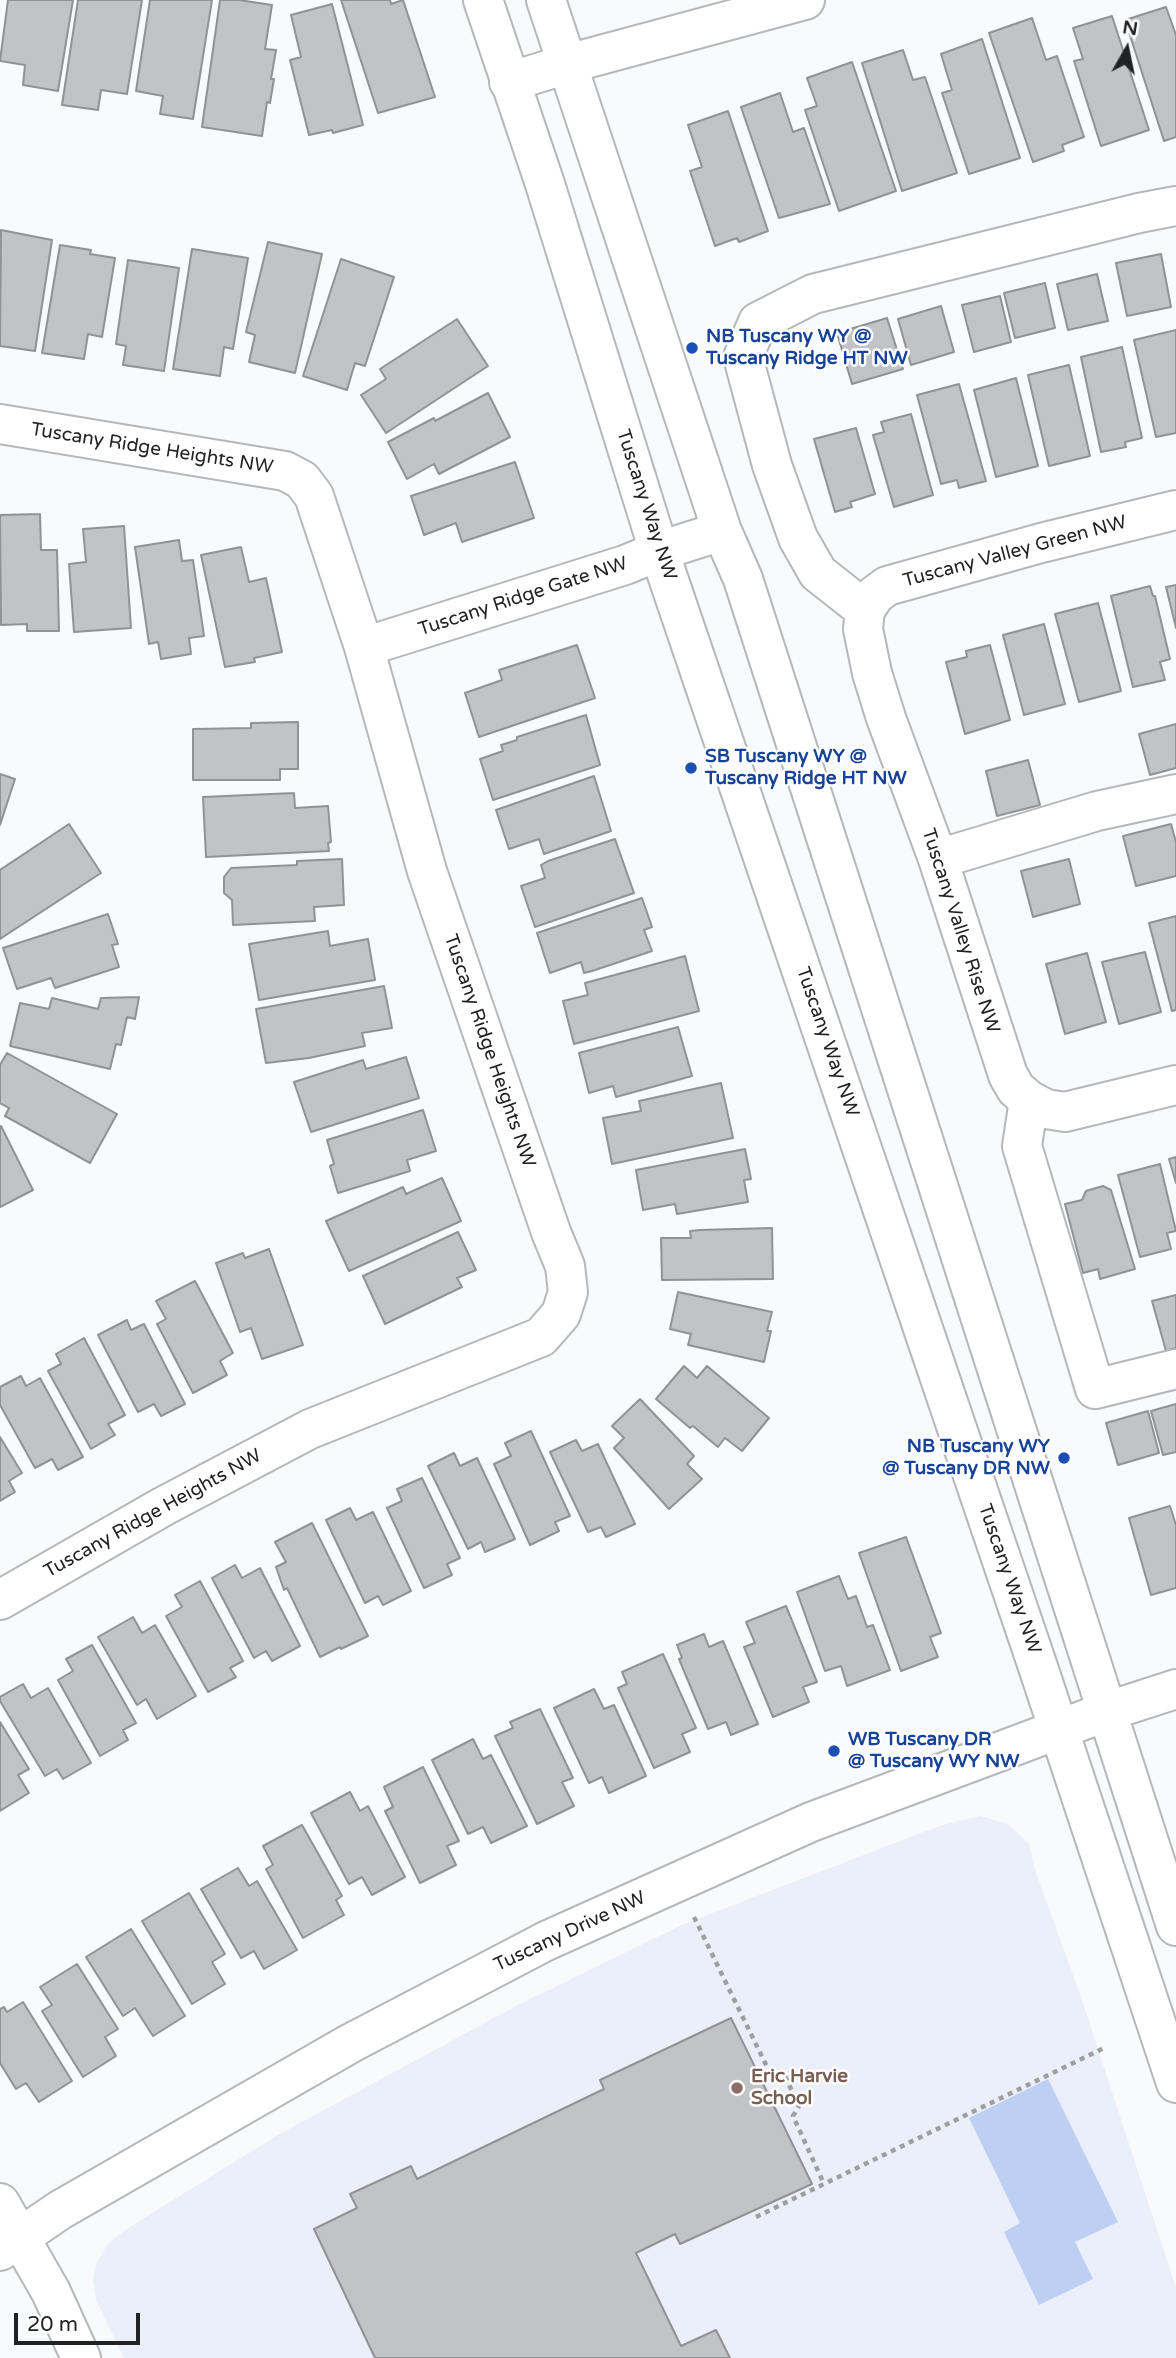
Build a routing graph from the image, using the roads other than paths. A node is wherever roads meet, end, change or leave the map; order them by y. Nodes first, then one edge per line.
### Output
1 (483, 0) edge
2 (546, 0) edge
3 (805, 0) edge
4 (567, 64) junction
5 (509, 82) junction
6 (1176, 206) edge
7 (0, 424) edge
8 (1176, 510) edge
9 (722, 531) junction
10 (659, 551) junction
11 (865, 610) junction
12 (364, 647) junction
13 (1176, 794) edge
14 (938, 859) junction
15 (1176, 1085) edge
16 (1029, 1100) junction
17 (1176, 1368) edge
18 (0, 1600) edge
19 (1176, 1689) edge
20 (1108, 1711) junction
21 (1059, 1730) junction
22 (1176, 1926) edge
23 (1176, 2083) edge
24 (0, 2203) edge
25 (10, 2244) edge
26 (80, 2358) edge

1 - 5 street, Tuscany Way NW
2 - 4 street
3 - 4 street
4 - 5 street
4 - 9 street
5 - 10 street, Tuscany Way NW
6 - 11 street
7 - 12 street, Tuscany Ridge Heights NW
8 - 11 street, Tuscany Valley Green NW
9 - 10 street, Tuscany Ridge Gate NW
9 - 20 street
10 - 12 street, Tuscany Ridge Gate NW
10 - 21 street, Tuscany Way NW
11 - 14 street, Tuscany Valley Rise NW
12 - 18 street, Tuscany Ridge Heights NW
13 - 14 street
14 - 16 street, Tuscany Valley Rise NW
15 - 16 street
16 - 17 street
19 - 20 street, Tuscany Drive NW
20 - 21 street, Tuscany Drive NW
20 - 22 street
21 - 23 street, Tuscany Way NW
21 - 25 street, Tuscany Drive NW
24 - 25 street
25 - 26 street

